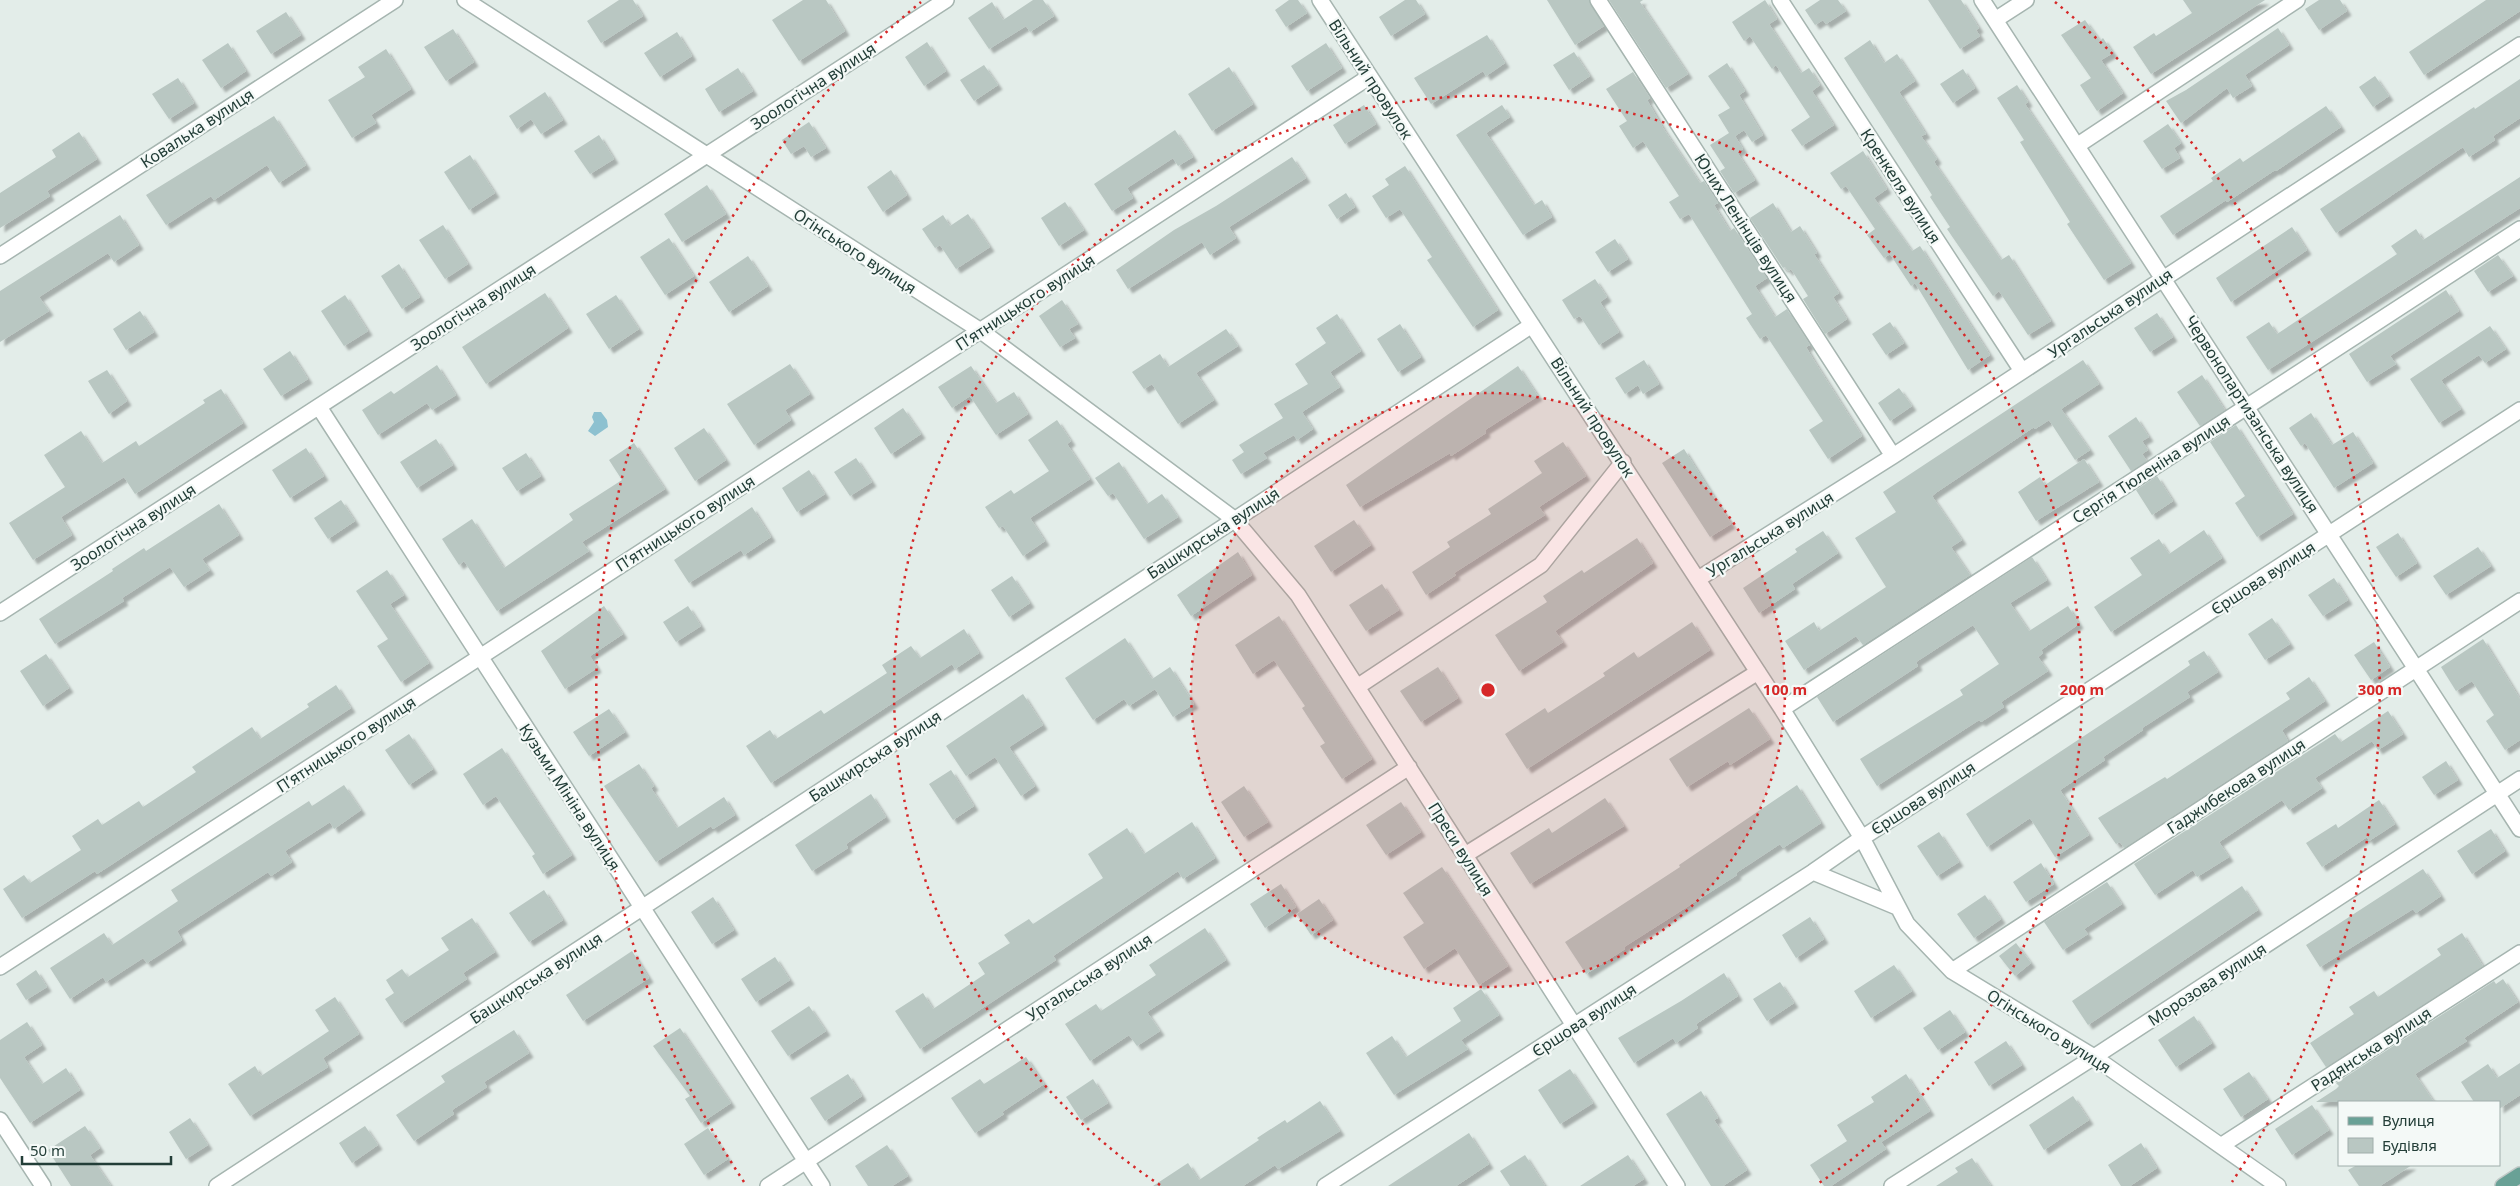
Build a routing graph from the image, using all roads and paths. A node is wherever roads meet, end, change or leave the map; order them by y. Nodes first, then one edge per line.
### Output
1 (395, 0) edge
2 (465, 0) edge
3 (946, 0) edge
4 (1320, 0) edge
5 (1598, 0) edge
6 (1780, 0) edge
7 (1982, 0) edge
8 (2026, 0) edge
9 (2297, 0) edge
10 (1995, 20) junction
11 (2520, 45) edge
12 (1369, 77) junction
13 (2078, 145) junction
14 (706, 156) junction
15 (2520, 229) edge
16 (0, 256) edge
17 (2164, 277) junction
18 (1532, 324) junction
19 (981, 331) junction
20 (2022, 372) junction
21 (319, 406) junction
22 (2247, 407) junction
23 (2520, 410) edge
24 (1894, 456) junction
25 (1623, 462) junction
26 (1234, 519) junction
27 (2330, 534) junction
28 (1698, 579) junction
29 (2520, 601) edge
30 (0, 613) edge
31 (480, 657) junction
32 (2417, 669) junction
33 (1758, 672) junction
34 (1357, 687) junction
35 (1782, 709) junction
36 (1409, 768) junction
37 (2520, 779) edge
38 (2498, 794) junction
39 (2520, 829) edge
40 (1862, 838) junction
41 (1466, 855) junction
42 (1813, 872) junction
43 (1897, 907) junction
44 (642, 909) junction
45 (2520, 953) edge
46 (0, 966) edge
47 (1952, 971) junction
48 (1573, 1026) junction
49 (2094, 1057) junction
50 (0, 1120) edge
51 (2222, 1145) junction
52 (806, 1161) junction
53 (2520, 1175) edge
54 (42, 1186) edge
55 (217, 1186) edge
56 (768, 1186) edge
57 (822, 1186) edge
58 (1325, 1186) edge
59 (1677, 1186) edge
60 (1892, 1186) edge
61 (2278, 1186) edge
62 (2503, 1186) edge

1 - 16 street, Ковалька вулиця
2 - 14 street, Огінського вулиця
3 - 14 street, Зоологічна вулиця
4 - 12 street, Вільний провулок
5 - 24 street, Юних Ленінців вулиця
6 - 20 street, Кренкеля вулиця
7 - 10 street, Червонопартизанська вулиця
8 - 10 street
9 - 13 street
10 - 13 street, Червонопартизанська вулиця
11 - 17 street, Ургальська вулиця
12 - 18 street, Вільний провулок
12 - 19 street, П’ятницького вулиця
13 - 17 street, Червонопартизанська вулиця
14 - 19 street, Огінського вулиця
14 - 21 street, Зоологічна вулиця
15 - 22 street, Сергія Тюленіна вулиця
17 - 20 street, Ургальська вулиця
17 - 22 street, Червонопартизанська вулиця
18 - 25 street, Вільний провулок
18 - 26 street, Башкирська вулиця
19 - 26 street, Огінського вулиця
19 - 31 street, П’ятницького вулиця
20 - 24 street, Ургальська вулиця
21 - 30 street, Зоологічна вулиця
21 - 31 street, Кузьми Мініна вулиця
22 - 27 street, Червонопартизанська вулиця
22 - 35 street, Сергія Тюленіна вулиця
23 - 27 street, Єршова вулиця
24 - 28 street, Ургальська вулиця
25 - 28 street, Вільний провулок
25 - 34 street
26 - 34 street, Преси вулиця
26 - 44 street, Башкирська вулиця
27 - 32 street, Червонопартизанська вулиця
27 - 40 street, Єршова вулиця
28 - 33 street, Вільний провулок
29 - 32 street, Гаджибекова вулиця
31 - 44 street, Кузьми Мініна вулиця
31 - 46 street, П’ятницького вулиця
32 - 38 street, Червонопартизанська вулиця
32 - 47 street, Гаджибекова вулиця
33 - 35 street, Вільний провулок
33 - 41 street
34 - 36 street, Преси вулиця
35 - 40 street, Вільний провулок
36 - 41 street, Преси вулиця
36 - 52 street, Ургальська вулиця
37 - 38 street, Морозова вулиця
38 - 39 street, Червонопартизанська вулиця
38 - 49 street, Морозова вулиця
40 - 42 street, Єршова вулиця
40 - 43 street, Огінського вулиця
41 - 48 street, Преси вулиця
42 - 43 street
42 - 48 street, Єршова вулиця
43 - 47 street, Огінського вулиця
44 - 52 street, Кузьми Мініна вулиця
44 - 55 street, Башкирська вулиця
45 - 51 street, Радянська вулиця
47 - 49 street, Огінського вулиця
48 - 58 street, Єршова вулиця
48 - 59 street, Преси вулиця
49 - 51 street, Огінського вулиця
49 - 60 street, Морозова вулиця
50 - 54 street
51 - 61 street, Огінського вулиця
52 - 56 street, Ургальська вулиця
52 - 57 street, Кузьми Мініна вулиця
53 - 62 main road

